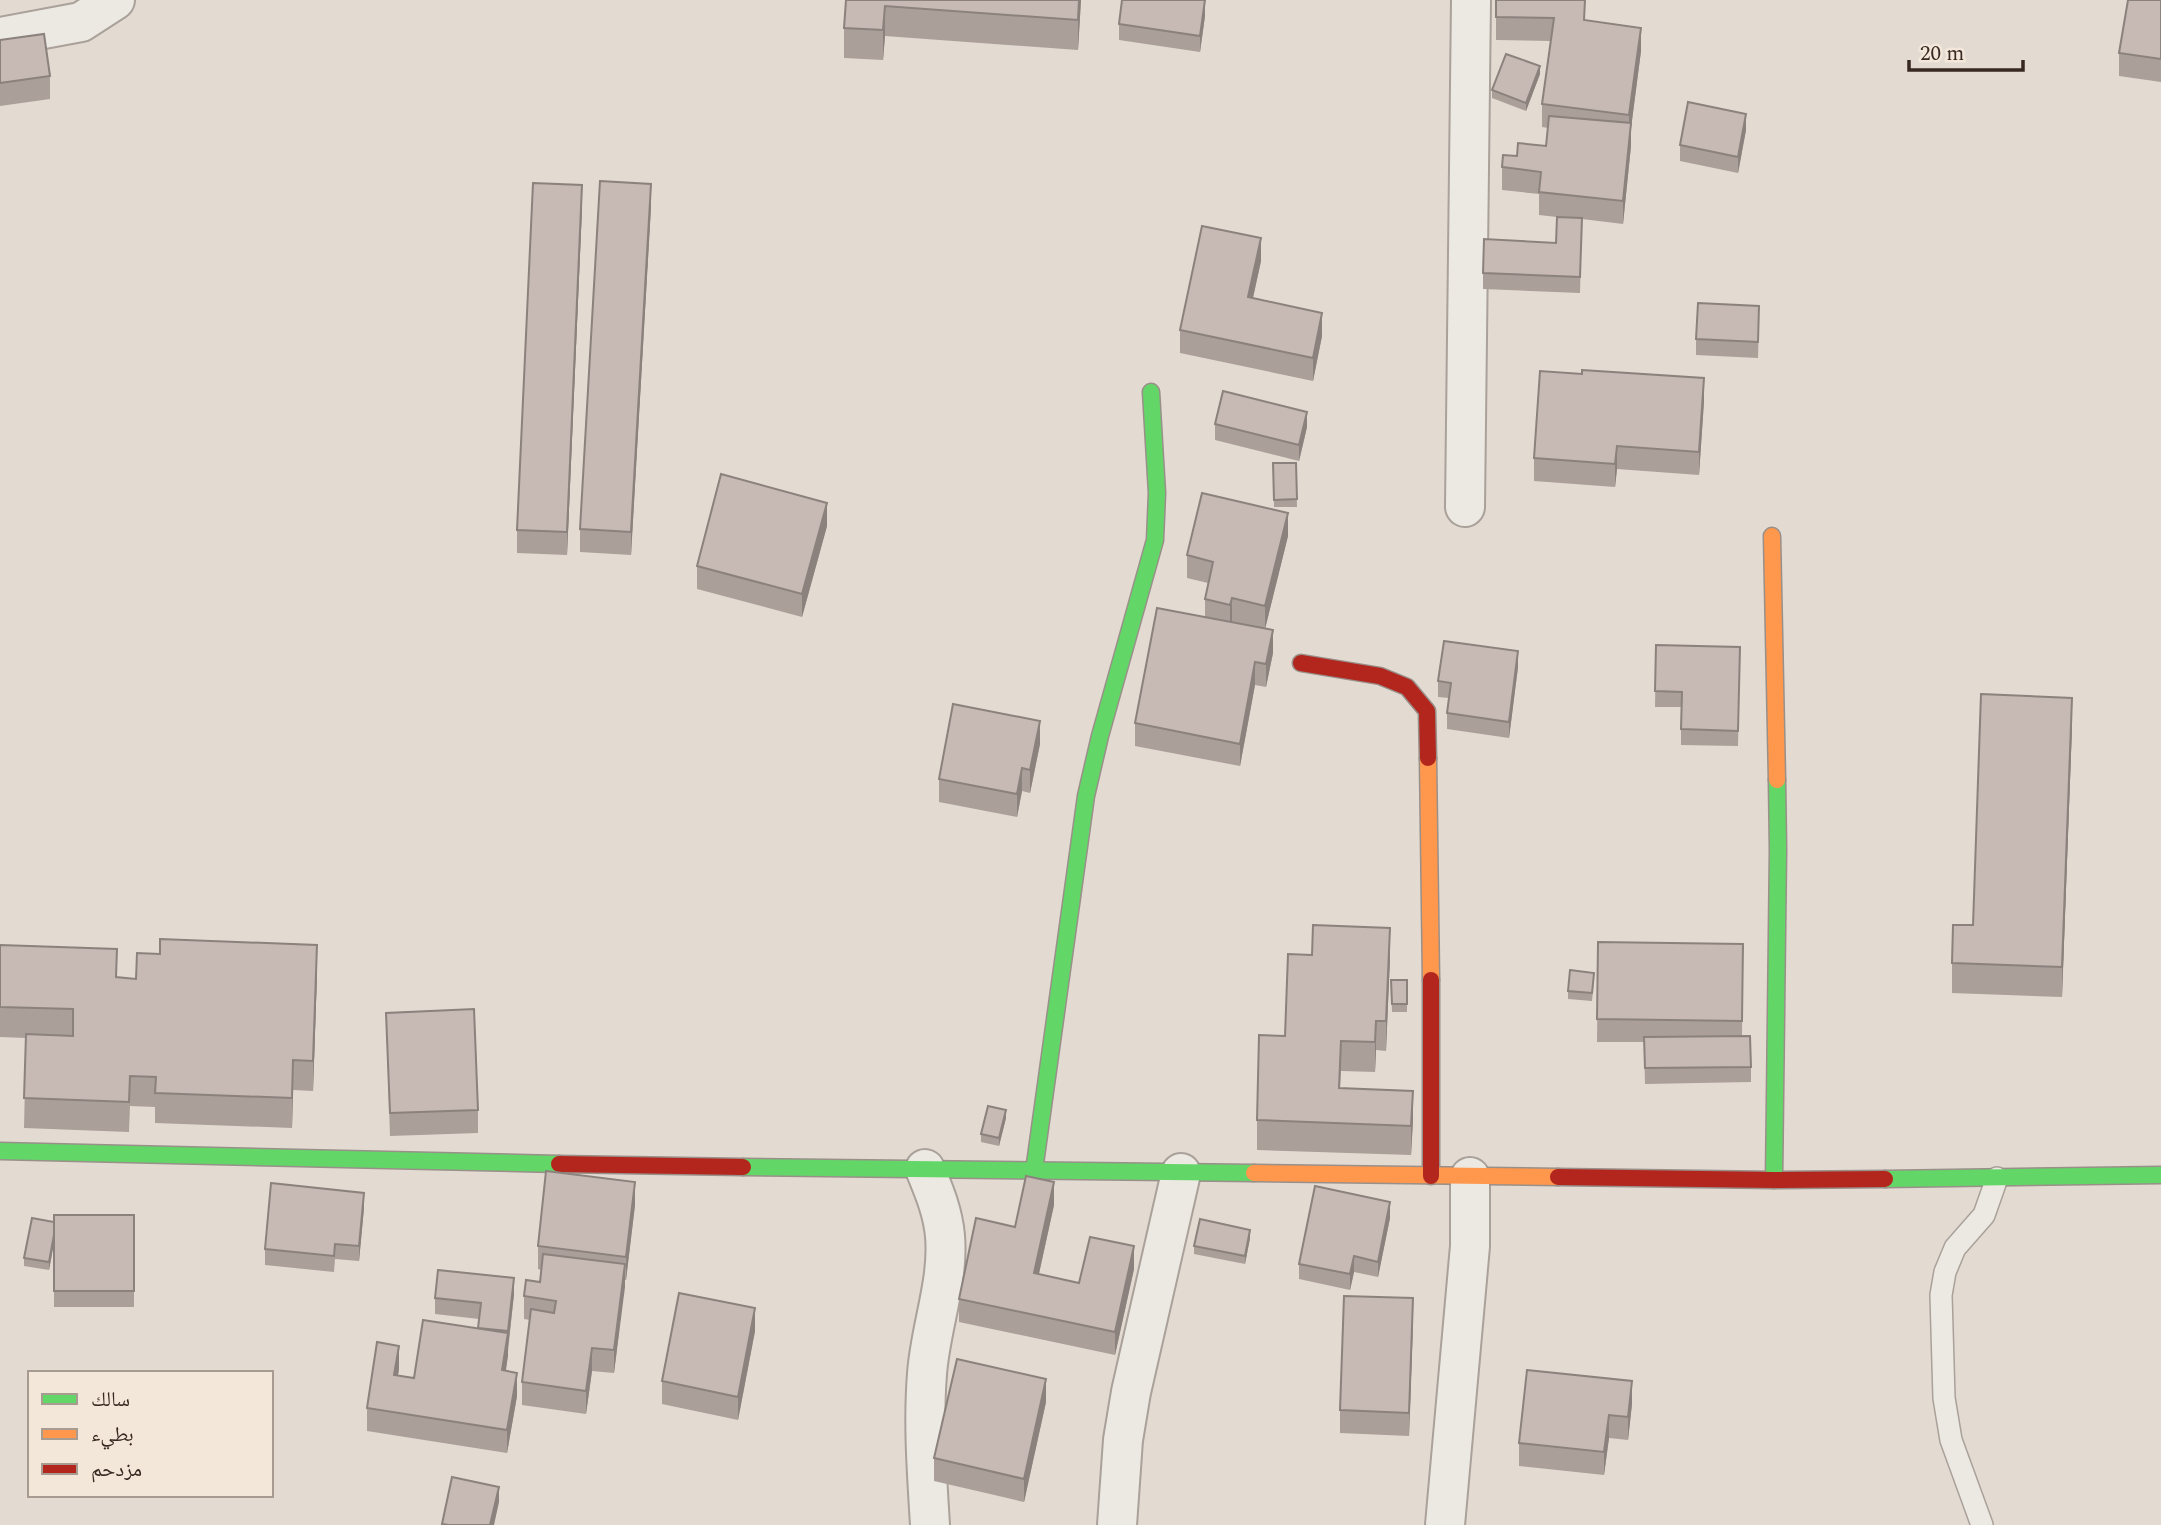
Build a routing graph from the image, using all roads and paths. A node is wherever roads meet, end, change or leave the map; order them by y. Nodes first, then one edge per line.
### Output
1 (115, 0) edge
2 (1471, 0) edge
3 (0, 37) edge
4 (1152, 392) dead end
5 (1465, 507) dead end
6 (1772, 536) dead end
7 (1301, 663) dead end
8 (0, 1151) edge
9 (925, 1169) junction
10 (1034, 1171) junction
11 (1181, 1172) junction
12 (2161, 1175) edge
13 (1432, 1176) junction
14 (1471, 1177) junction
15 (1997, 1178) junction
16 (1774, 1180) junction
17 (930, 1525) edge
18 (1117, 1525) edge
19 (1445, 1525) edge
20 (1982, 1525) edge

1 - 3 street
2 - 5 street
4 - 10 street
6 - 16 street
7 - 13 street
8 - 9 street
9 - 10 street
9 - 17 street
10 - 11 street
11 - 13 street
11 - 18 street
12 - 15 street
13 - 14 street
14 - 16 street
14 - 19 street
15 - 16 street
15 - 20 lane

